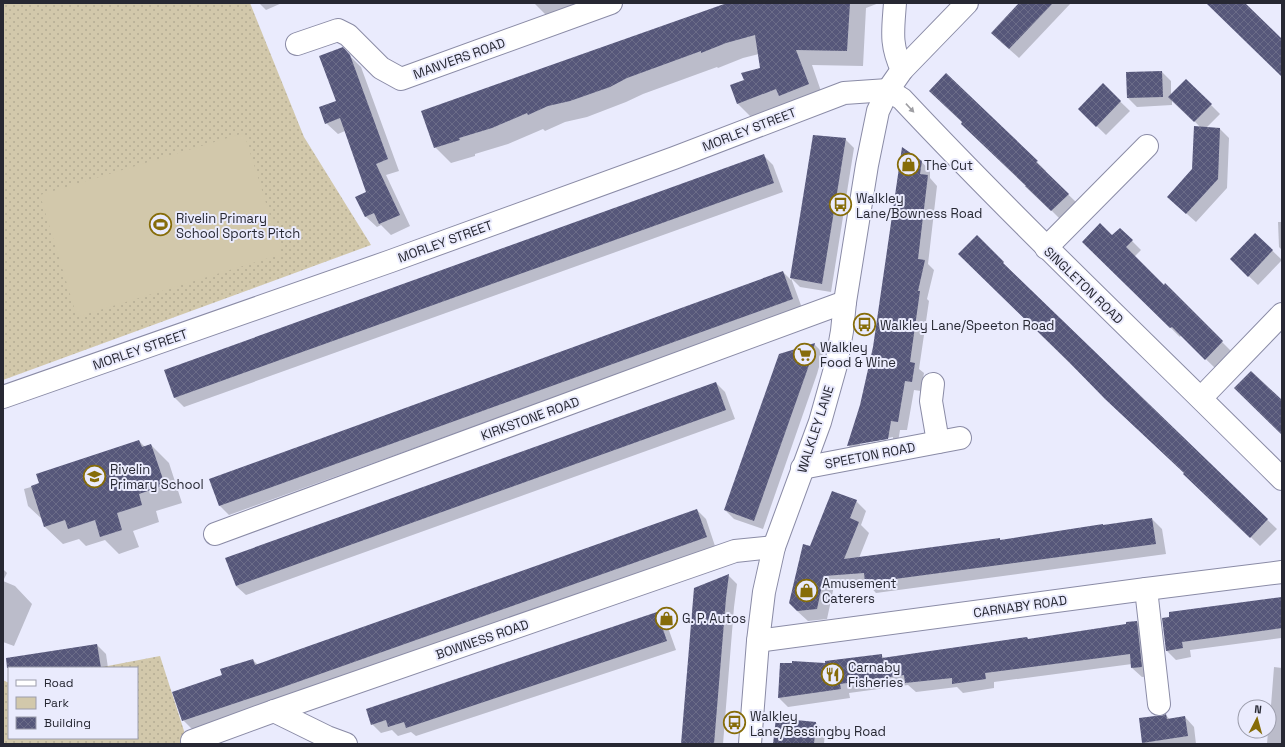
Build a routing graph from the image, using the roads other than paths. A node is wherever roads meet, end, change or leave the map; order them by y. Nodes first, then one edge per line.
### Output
1 (611, 3) edge
2 (895, 3) edge
3 (967, 3) edge
4 (297, 44) dead end
5 (902, 70) junction
6 (888, 90) junction
7 (1147, 146) dead end
8 (1046, 248) junction
9 (845, 302) junction
10 (1282, 314) edge
11 (933, 384) dead end
12 (3, 397) edge
13 (1201, 398) junction
14 (960, 438) dead end
15 (938, 442) junction
16 (802, 468) junction
17 (1282, 478) edge
18 (215, 534) dead end
19 (774, 547) junction
20 (1282, 572) edge
21 (1146, 588) junction
22 (758, 641) junction
23 (1160, 704) dead end
24 (274, 711) junction
25 (192, 741) dead end
26 (346, 744) edge
27 (750, 744) edge

1 - 4 street, MANVERS ROAD
2 - 5 street
3 - 5 street, WALKLEY LANE
5 - 6 street, WALKLEY LANE
6 -> 8 street, SINGLETON ROAD
6 - 9 street, WALKLEY LANE
6 - 12 street, MORLEY STREET
7 - 8 street
8 - 13 street, SINGLETON ROAD
9 - 16 street, WALKLEY LANE
9 - 18 street, KIRKSTONE ROAD
10 - 13 street
11 - 15 street
13 - 17 street, SINGLETON ROAD
14 - 15 street, SPEETON ROAD
15 - 16 street, SPEETON ROAD
16 - 19 street, WALKLEY LANE
19 - 22 street, WALKLEY LANE
19 - 24 street, BOWNESS ROAD
20 - 21 street, CARNABY ROAD
21 - 22 street, CARNABY ROAD
21 - 23 street
22 - 27 street, WALKLEY LANE
24 - 25 street, BOWNESS ROAD
24 - 26 street

